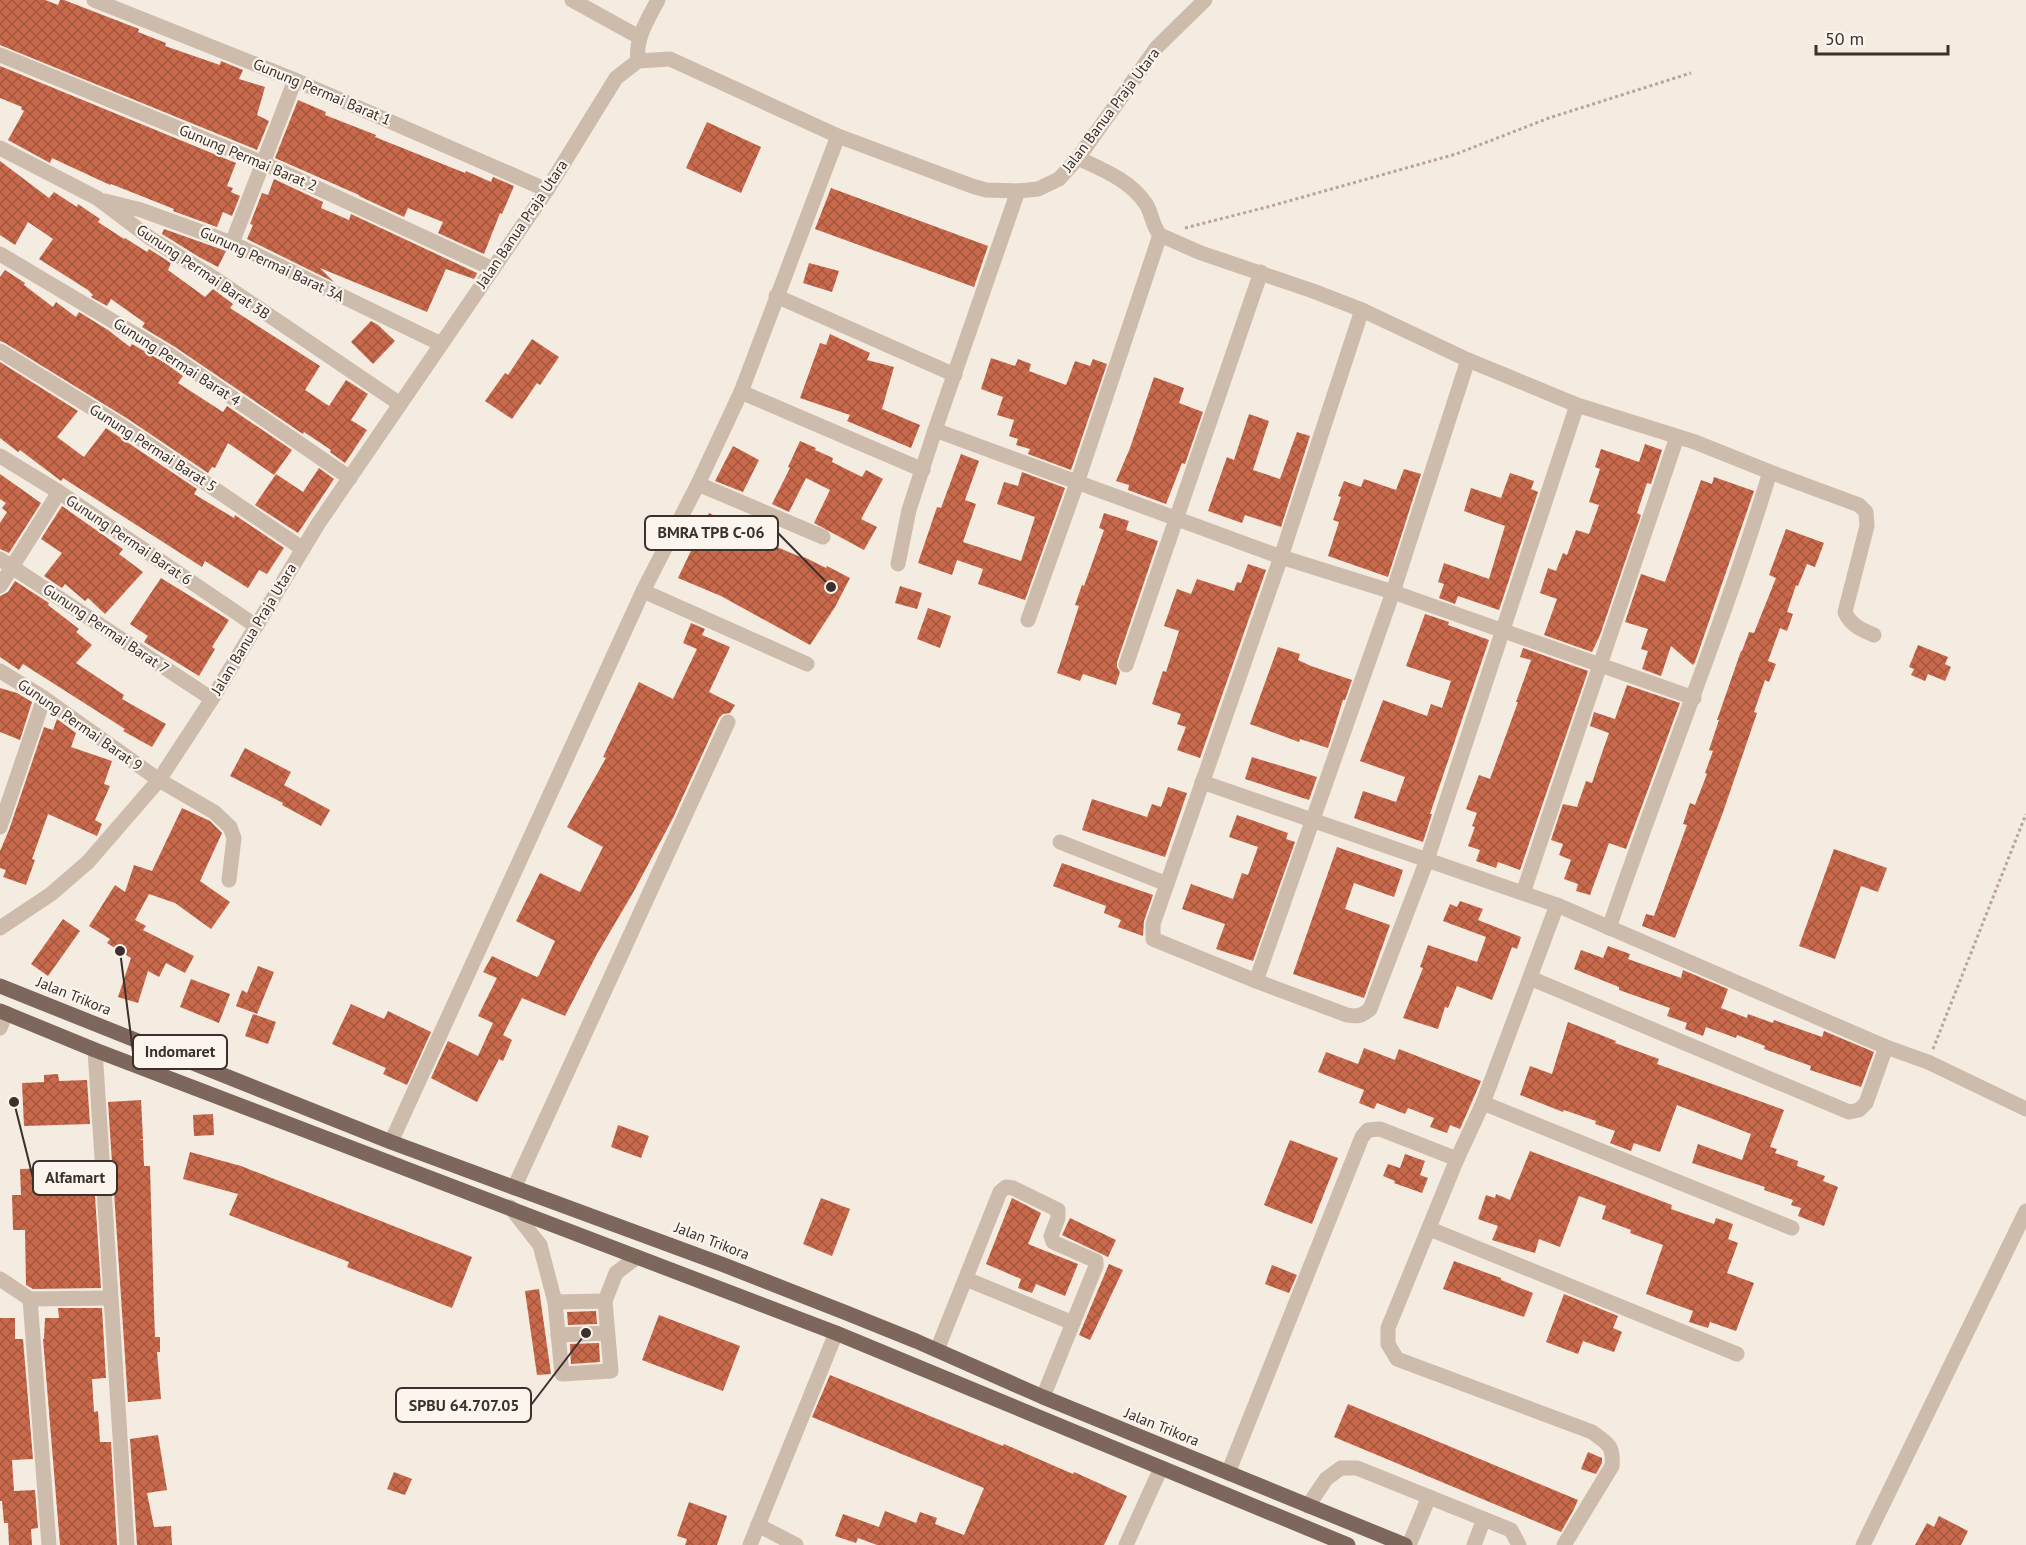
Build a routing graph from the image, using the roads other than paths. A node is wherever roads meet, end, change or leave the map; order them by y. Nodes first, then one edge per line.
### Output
1 (94, 0) edge
2 (572, 0) edge
3 (658, 0) edge
4 (1205, 0) edge
5 (639, 37) junction
6 (0, 55) edge
7 (638, 61) junction
8 (295, 80) junction
9 (838, 136) junction
10 (0, 148) edge
11 (1078, 158) junction
12 (263, 163) junction
13 (547, 190) junction
14 (1018, 191) junction
15 (97, 198) junction
16 (1160, 235) junction
17 (232, 243) junction
18 (0, 254) edge
19 (493, 269) junction
20 (1261, 272) junction
21 (776, 296) junction
22 (1362, 310) junction
23 (441, 344) junction
24 (0, 351) edge
25 (1468, 360) junction
26 (955, 375) junction
27 (741, 392) junction
28 (400, 404) junction
29 (1577, 405) junction
30 (935, 430) junction
31 (1677, 437) junction
32 (0, 456) edge
33 (923, 470) junction
34 (1770, 472) junction
35 (350, 478) junction
36 (1077, 483) junction
37 (698, 484) junction
38 (59, 492) junction
39 (1176, 519) junction
40 (822, 537) dead end
41 (303, 549) junction
42 (1281, 557) junction
43 (6, 563) edge
44 (898, 564) dead end
45 (0, 586) edge
46 (643, 591) junction
47 (1393, 592) junction
48 (1028, 620) dead end
49 (256, 626) junction
50 (1502, 630) junction
51 (1874, 635) dead end
52 (807, 664) dead end
53 (1126, 665) dead end
54 (1600, 665) junction
55 (0, 671) edge
56 (44, 698) junction
57 (1694, 698) junction
58 (212, 699) junction
59 (728, 722) dead end
60 (159, 780) junction
61 (1202, 782) junction
62 (1314, 820) junction
63 (0, 827) edge
64 (1060, 842) dead end
65 (1427, 860) junction
66 (229, 880) dead end
67 (1167, 884) junction
68 (1523, 893) junction
69 (1557, 905) junction
70 (0, 928) edge
71 (1609, 928) junction
72 (1530, 978) junction
73 (1256, 981) junction
74 (0, 986) edge
75 (3, 1012) edge
76 (0, 1028) edge
77 (121, 1035) junction
78 (1886, 1047) junction
79 (94, 1050) junction
80 (113, 1056) junction
81 (1483, 1103) junction
82 (2026, 1109) edge
83 (391, 1142) junction
84 (1457, 1159) junction
85 (514, 1188) junction
86 (510, 1208) junction
87 (2026, 1211) edge
88 (1792, 1228) dead end
89 (1430, 1229) junction
90 (637, 1257) junction
91 (0, 1279) edge
92 (966, 1279) junction
93 (110, 1298) junction
94 (30, 1299) junction
95 (605, 1301) junction
96 (555, 1302) junction
97 (844, 1312) junction
98 (1073, 1323) junction
99 (607, 1333) junction
100 (836, 1333) junction
101 (558, 1335) junction
102 (937, 1350) junction
103 (1737, 1354) dead end
104 (1043, 1397) junction
105 (1161, 1468) junction
106 (1228, 1473) junction
107 (1429, 1497) junction
108 (1308, 1506) junction
109 (1484, 1519) junction
110 (758, 1525) junction
111 (49, 1545) edge
112 (127, 1545) edge
113 (750, 1545) edge
114 (796, 1545) edge
115 (1125, 1545) edge
116 (1348, 1545) edge
117 (1407, 1545) edge
118 (1474, 1545) edge
119 (1519, 1545) edge
120 (1564, 1545) edge
121 (1863, 1545) edge

1 - 8 street, Gunung Permai Barat 1
2 - 5 street
3 - 5 street
4 - 11 street, Jalan Banua Praja Utara
5 - 7 street
6 - 12 street, Gunung Permai Barat 2
7 - 9 street, Jalan Banua Praja Utara
7 - 13 street, Jalan Banua Praja Utara
8 - 12 street
8 - 13 street, Gunung Permai Barat 1
9 - 14 street, Jalan Banua Praja Utara
9 - 21 street
10 - 15 street, Gunung Permai Barat 3B
11 - 14 street, Jalan Banua Praja Utara
11 - 16 street
12 - 17 street
12 - 19 street, Gunung Permai Barat 2
13 - 19 street, Jalan Banua Praja Utara
14 - 26 street
15 - 17 street, Gunung Permai Barat 3A
15 - 28 street, Gunung Permai Barat 3B
16 - 20 street
16 - 36 street
17 - 23 street, Gunung Permai Barat 3A
18 - 35 street, Gunung Permai Barat 4
19 - 23 street, Jalan Banua Praja Utara
20 - 22 street
20 - 39 street
21 - 26 street
21 - 27 street
22 - 25 street
22 - 42 street
23 - 28 street, Jalan Banua Praja Utara
24 - 41 street, Gunung Permai Barat 5
25 - 29 street
25 - 47 street
26 - 30 street
27 - 33 street
27 - 37 street
28 - 35 street, Jalan Banua Praja Utara
29 - 31 street
29 - 50 street
30 - 33 street
30 - 36 street
31 - 34 street
31 - 54 street
32 - 38 street, Gunung Permai Barat 6
33 - 44 street
34 - 51 street
34 - 57 street
35 - 41 street, Jalan Banua Praja Utara
36 - 39 street
36 - 48 street
37 - 40 street
37 - 46 street
38 - 43 street
38 - 49 street, Gunung Permai Barat 6
39 - 42 street
39 - 53 street
41 - 49 street, Jalan Banua Praja Utara
42 - 47 street
42 - 61 street
43 - 45 street
43 - 58 street, Gunung Permai Barat 7
46 - 52 street
46 - 83 street
47 - 50 street
47 - 62 street
49 - 58 street, Jalan Banua Praja Utara
50 - 54 street
50 - 65 street
54 - 57 street
54 - 68 street
55 - 56 street, Gunung Permai Barat 9
56 - 60 street, Gunung Permai Barat 9
56 - 63 street
57 - 71 street
58 - 60 street, Jalan Banua Praja Utara
59 - 85 street
60 - 66 street, Gunung Permai Barat 9
60 - 70 street, Jalan Banua Praja Utara
61 - 62 street
61 - 67 street
62 - 65 street
62 - 73 street
64 - 67 street
65 - 68 street
65 - 73 street
67 - 73 street
68 - 69 street
69 - 71 street
69 - 72 street
71 - 78 street
72 - 78 street
72 - 81 street
74 - 77 main road, Jalan Trikora
75 - 76 street
75 - 79 main road
77 - 80 main road
77 - 83 main road, Jalan Trikora
78 - 82 street
79 - 80 main road
79 - 93 street
80 - 86 main road
81 - 84 street
81 - 88 street
83 - 85 main road, Jalan Trikora
84 - 89 street
84 - 106 street
85 - 97 main road, Jalan Trikora
86 - 90 main road
86 - 96 street
87 - 121 street
89 - 103 street
89 - 120 street
90 - 95 street
90 - 100 main road
91 - 94 street
92 - 98 street
92 - 98 street
92 - 102 street
93 - 94 street
93 - 112 street
94 - 111 street
95 - 96 street
95 - 99 street
96 - 101 street
97 - 100 main road
97 - 102 main road, Jalan Trikora
98 - 104 street
99 - 101 street
99 - 101 street
100 - 105 main road
100 - 110 street
102 - 104 main road, Jalan Trikora
104 - 106 main road, Jalan Trikora
105 - 115 street
105 - 116 main road
106 - 108 main road, Jalan Trikora
107 - 108 street
107 - 109 street
107 - 117 street
108 - 117 main road, Jalan Trikora
109 - 118 street
109 - 119 street
110 - 113 street
110 - 114 street

